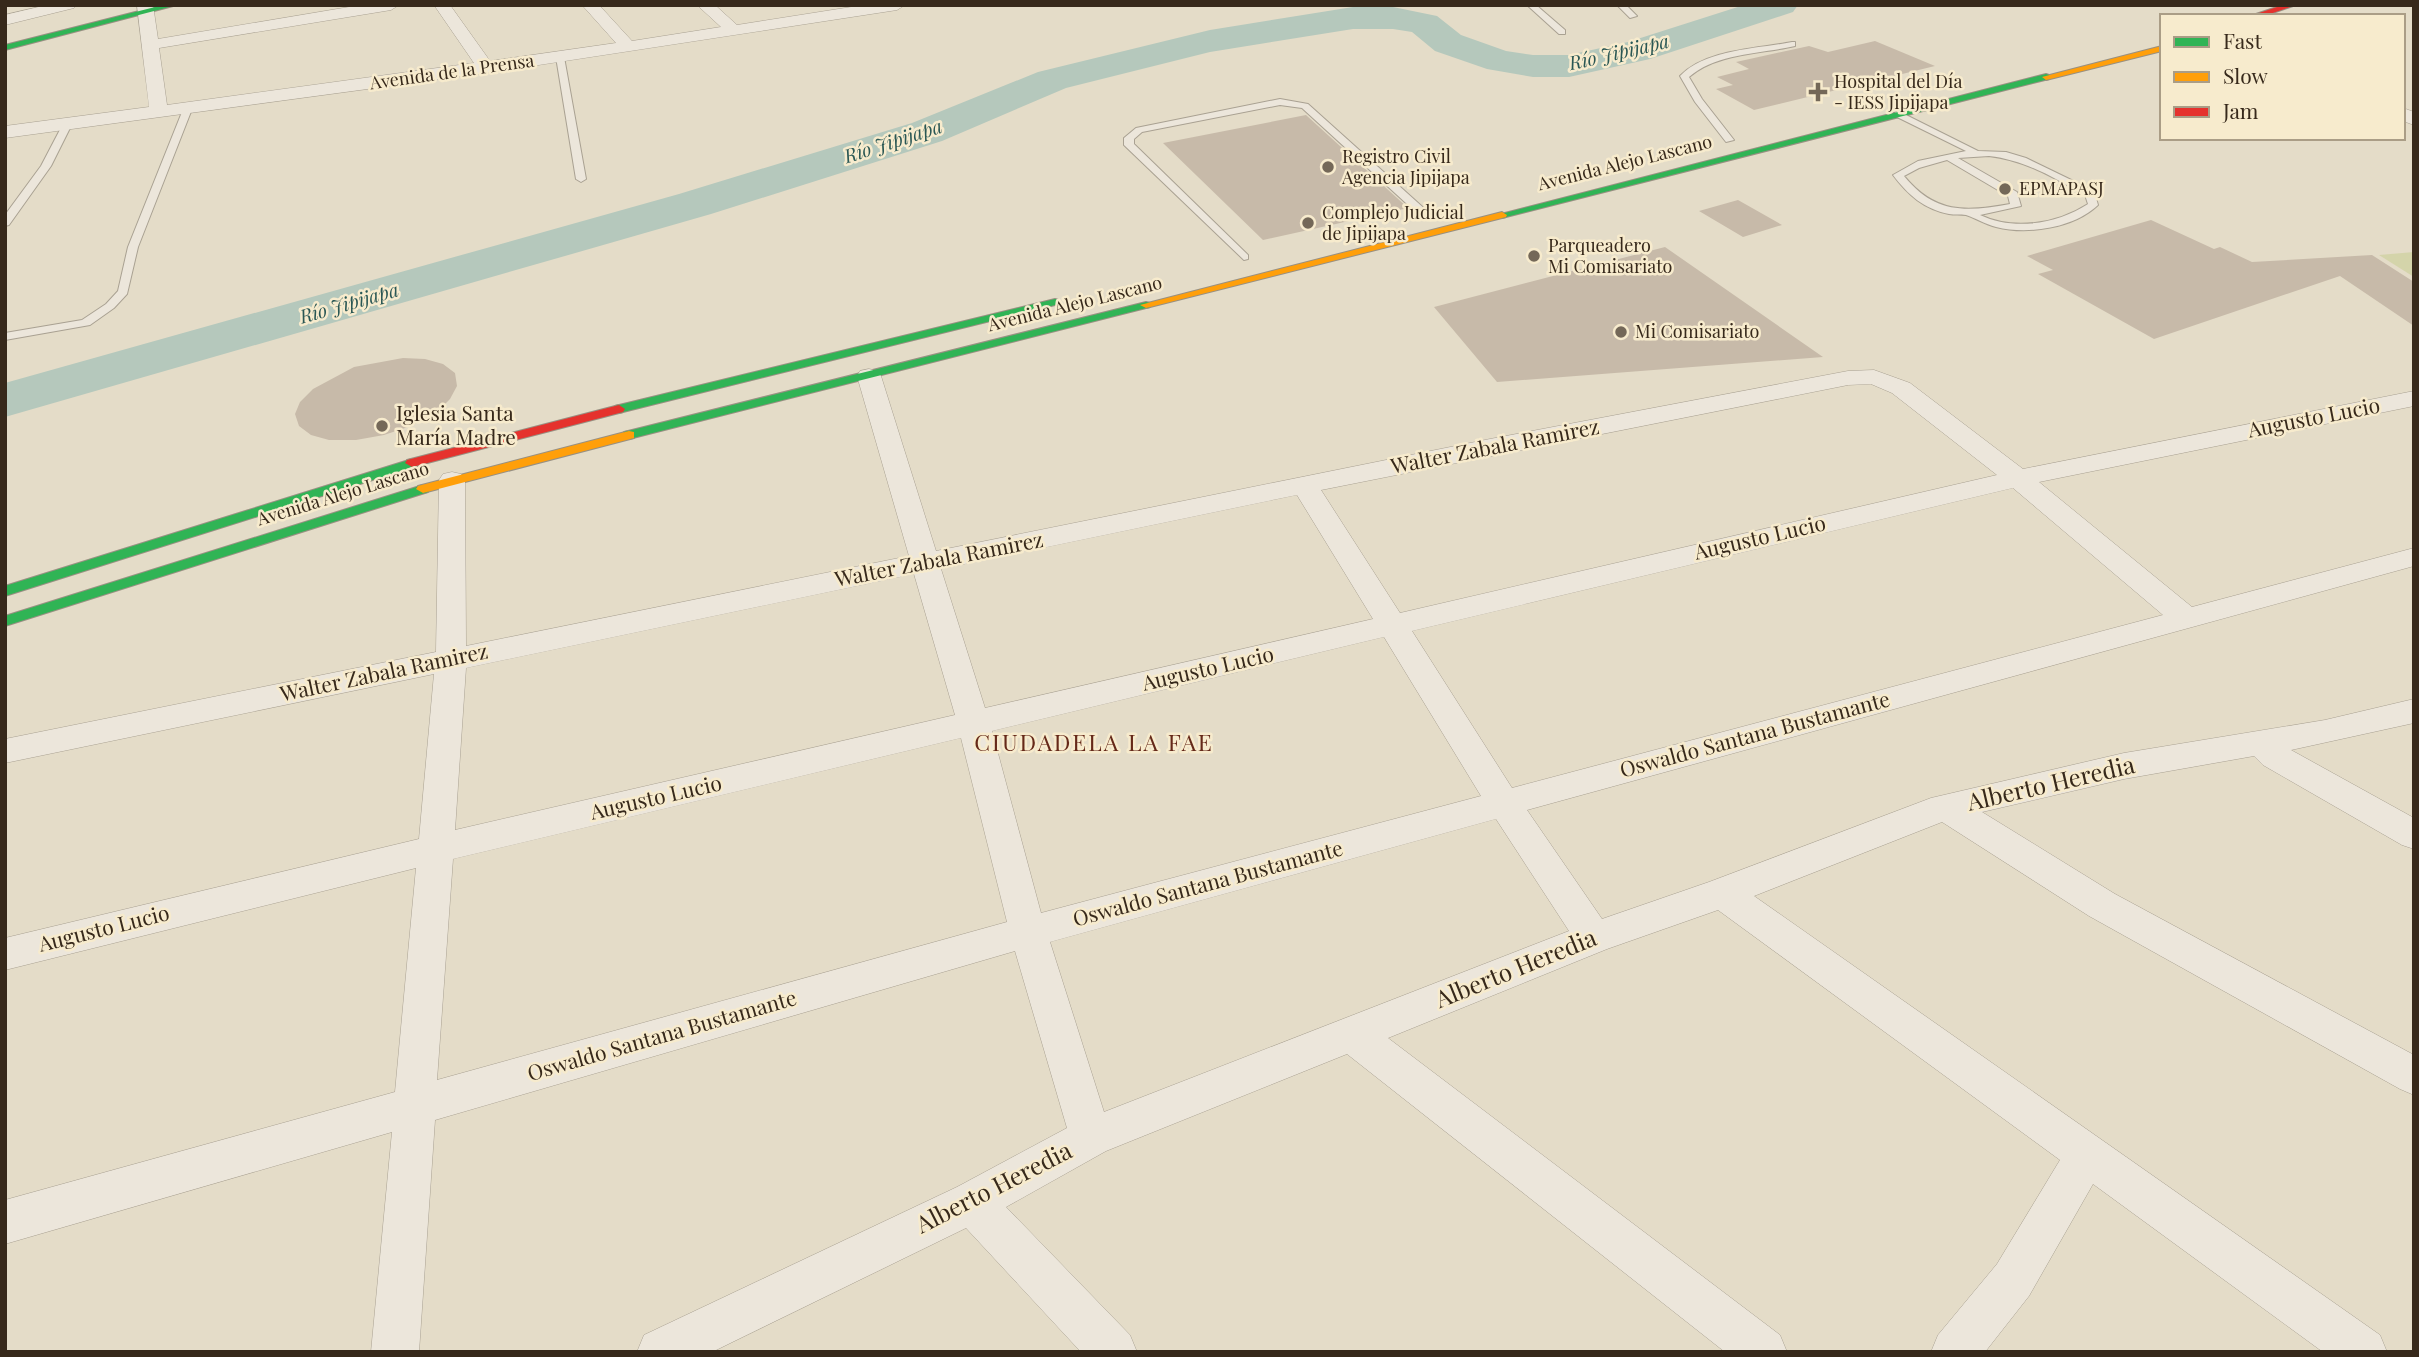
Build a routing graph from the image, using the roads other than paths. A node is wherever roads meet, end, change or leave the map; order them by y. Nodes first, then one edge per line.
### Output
1 (124, 5) edge
2 (173, 5) edge
3 (391, 5) edge
4 (442, 5) edge
5 (590, 5) edge
6 (705, 5) edge
7 (897, 5) edge
8 (1531, 5) edge
9 (1621, 5) edge
10 (2292, 5) edge
11 (146, 8) edge
12 (63, 9) edge
13 (831, 10) edge
14 (2261, 14) edge
15 (1633, 16) dead end
16 (5, 20) edge
17 (88, 28) junction
18 (734, 30) junction
19 (1562, 32) dead end
20 (2160, 33) edge
21 (5, 34) edge
22 (1792, 44) dead end
23 (149, 45) junction
24 (629, 47) junction
25 (5, 48) edge
26 (2160, 48) edge
27 (560, 57) junction
28 (486, 68) junction
29 (187, 109) junction
30 (159, 112) junction
31 (1898, 114) junction
32 (67, 124) junction
33 (1777, 128) dead end
34 (5, 132) edge
35 (1728, 140) dead end
36 (1974, 152) junction
37 (1948, 157) junction
38 (581, 178) dead end
39 (1423, 214) dead end
40 (1971, 214) junction
41 (5, 223) edge
42 (1265, 252) dead end
43 (1237, 259) joint
44 (1069, 298) dead end
45 (5, 338) edge
46 (869, 376) junction
47 (2414, 398) edge
48 (2018, 478) junction
49 (452, 480) junction
50 (1306, 486) junction
51 (2414, 556) edge
52 (923, 564) junction
53 (5, 591) edge
54 (2188, 620) junction
55 (5, 621) edge
56 (1392, 625) junction
57 (451, 659) junction
58 (2414, 711) edge
59 (974, 724) junction
60 (2261, 743) junction
61 (5, 751) edge
62 (1505, 805) junction
63 (1948, 808) junction
64 (2414, 835) edge
65 (435, 849) junction
66 (1721, 892) junction
67 (1028, 932) junction
68 (1594, 938) junction
69 (5, 954) edge
70 (1352, 1034) junction
71 (2414, 1076) edge
72 (415, 1107) junction
73 (1091, 1137) junction
74 (2087, 1154) junction
75 (972, 1202) junction
76 (5, 1222) edge
77 (395, 1352) edge
78 (662, 1352) edge
79 (1113, 1352) edge
80 (1763, 1352) edge
81 (1955, 1352) edge
82 (2362, 1352) edge

1 - 12 main road
2 - 11 main road
3 - 23 street
4 - 28 street
5 - 24 street
6 - 18 street
7 - 13 street, Avenida de la Prensa
8 - 19 lane
9 - 15 lane
10 - 14 main road
11 - 17 main road
11 - 23 street
12 - 16 street
12 - 17 street
12 - 21 main road
13 - 18 street, Avenida de la Prensa
17 - 25 main road
18 - 24 street, Avenida de la Prensa
20 - 33 main road
22 - 35 lane
23 - 30 street
24 - 27 street, Avenida de la Prensa
26 - 31 main road, Avenida Alejo Lascano
27 - 28 street, Avenida de la Prensa
27 - 38 lane
28 - 29 street, Avenida de la Prensa
29 - 30 street, Avenida de la Prensa
29 - 45 lane
30 - 32 street, Avenida de la Prensa
31 - 36 lane
31 - 46 main road, Avenida Alejo Lascano
32 - 34 street, Avenida de la Prensa
32 - 41 lane
36 - 37 lane
36 - 40 lane
37 - 40 lane
37 - 40 lane
39 - 43 lane
42 - 43 main road
44 - 53 main road, Avenida Alejo Lascano
46 - 49 main road, Avenida Alejo Lascano
46 - 52 street
47 - 48 street, Augusto Lucio
48 - 50 street, Walter Zabala Ramirez
48 - 54 street
48 - 56 street, Augusto Lucio
49 - 55 main road, Avenida Alejo Lascano
49 - 57 street
50 - 52 street, Walter Zabala Ramirez
50 - 56 street
51 - 54 street, Oswaldo Santana Bustamante
52 - 57 street, Walter Zabala Ramirez
52 - 59 street
54 - 62 street, Oswaldo Santana Bustamante
56 - 59 street, Augusto Lucio
56 - 62 street
57 - 61 street, Walter Zabala Ramirez
57 - 65 street
58 - 60 street, Alberto Heredia
59 - 65 street, Augusto Lucio
59 - 67 street
60 - 63 street, Alberto Heredia
60 - 64 street
62 - 67 street, Oswaldo Santana Bustamante
62 - 68 street
63 - 66 street, Alberto Heredia
63 - 71 street
65 - 69 street, Augusto Lucio
65 - 72 street
66 - 68 street, Alberto Heredia
66 - 74 street
67 - 72 street, Oswaldo Santana Bustamante
67 - 73 street
68 - 70 street, Alberto Heredia
70 - 73 street, Alberto Heredia
70 - 80 street
72 - 76 street, Oswaldo Santana Bustamante
72 - 77 street
73 - 75 street, Alberto Heredia
74 - 81 street
74 - 82 street
75 - 78 street, Alberto Heredia
75 - 79 street

